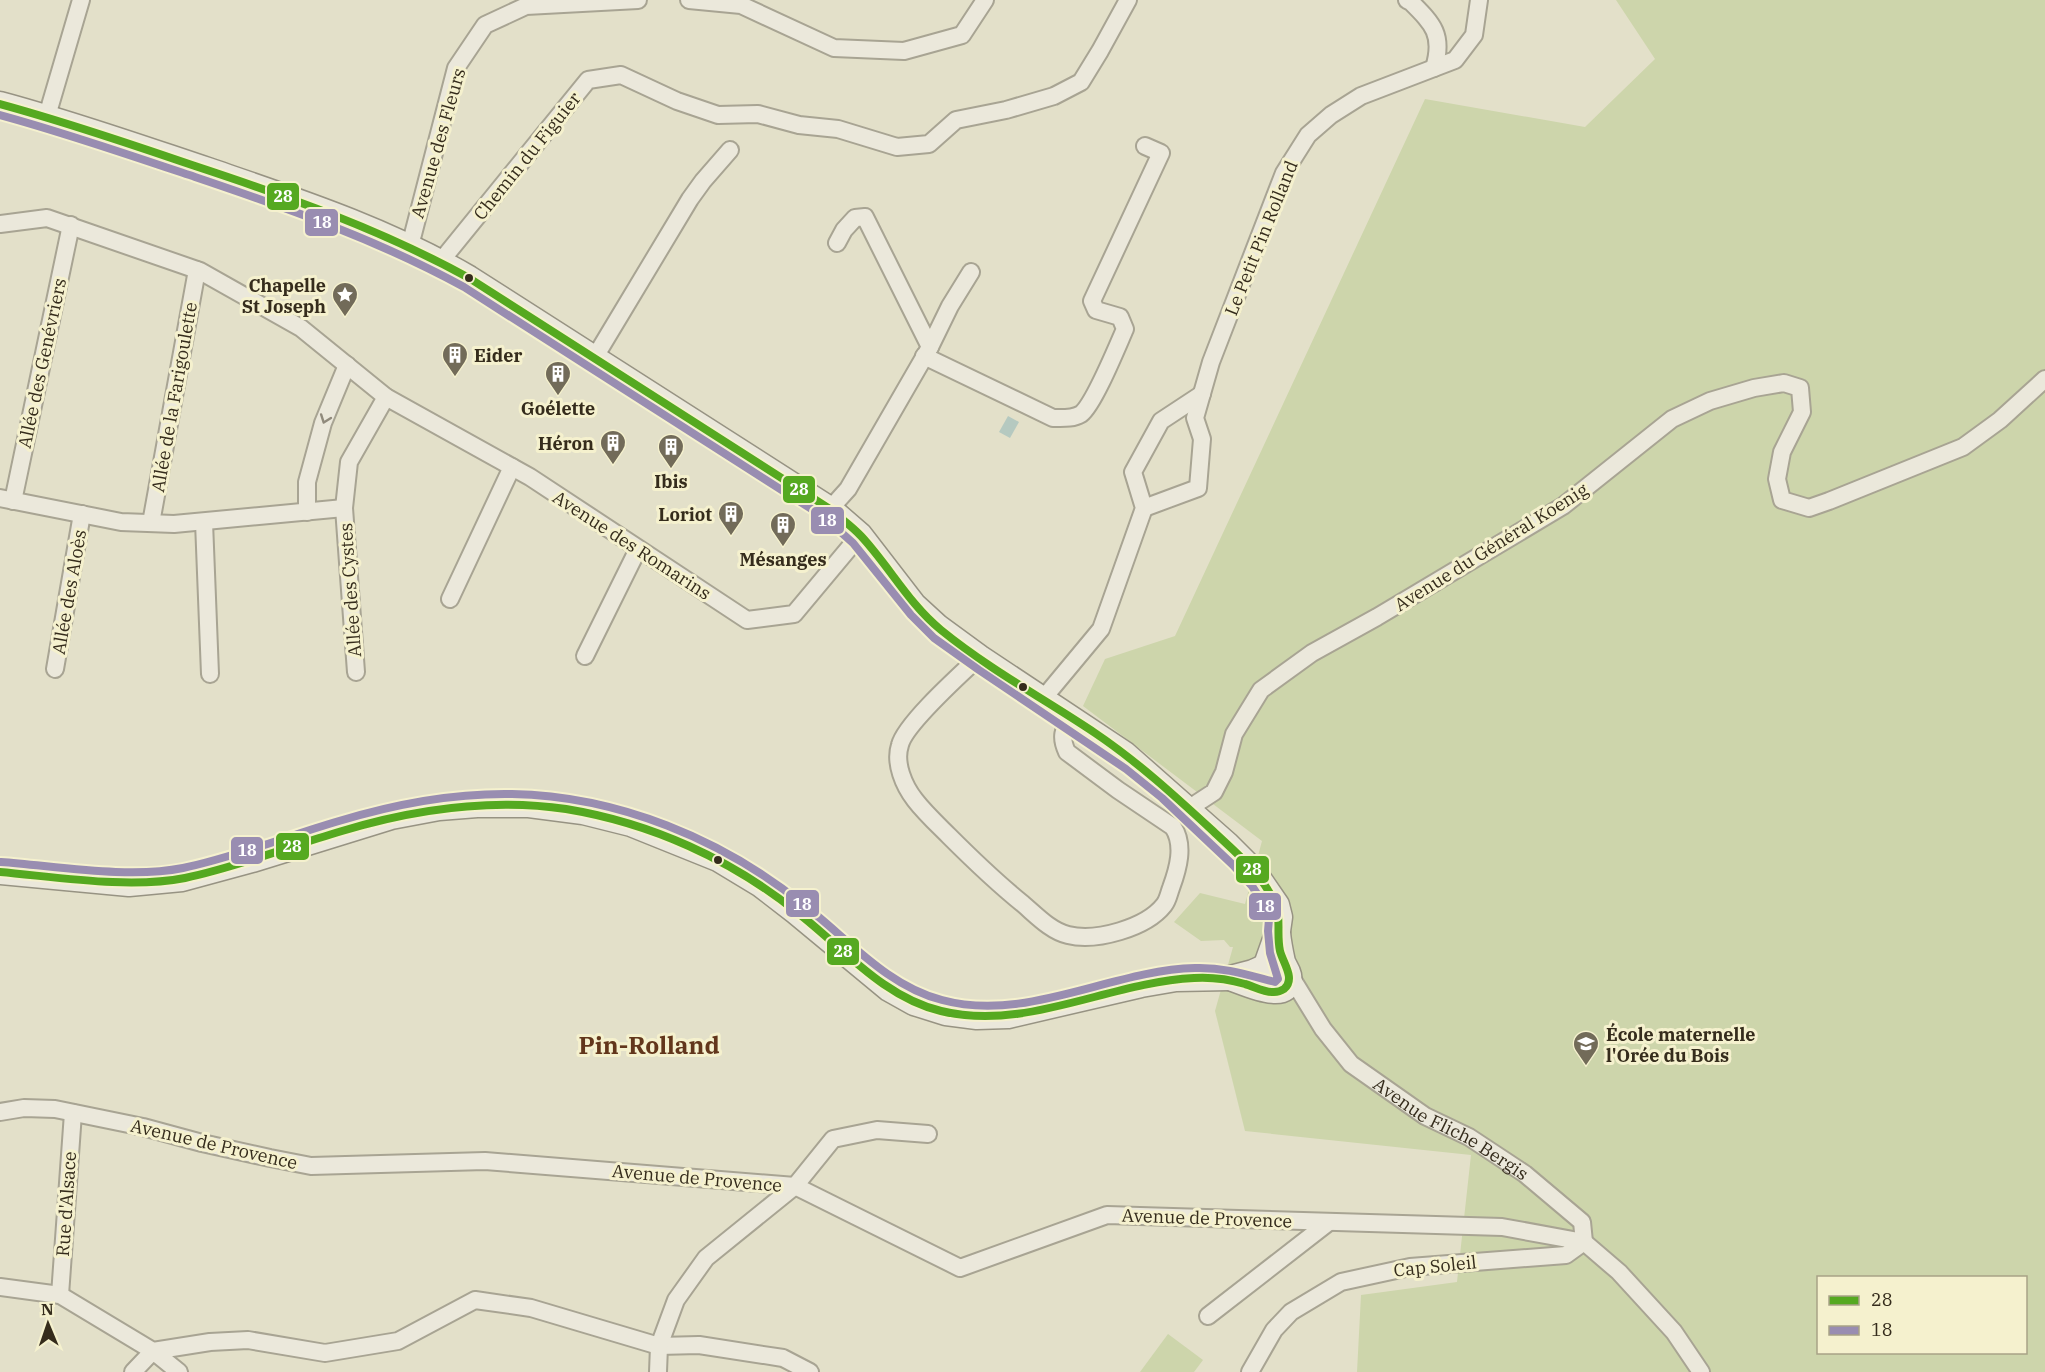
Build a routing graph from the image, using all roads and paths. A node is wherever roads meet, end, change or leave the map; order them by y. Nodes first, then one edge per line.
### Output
1 (81, 0) edge
2 (638, 0) edge
3 (689, 0) edge
4 (985, 0) edge
5 (1128, 0) edge
6 (1407, 0) edge
7 (1479, 0) edge
8 (526, 3) edge
9 (1434, 68) junction
10 (0, 104) edge
11 (47, 116) junction
12 (1145, 146) dead end
13 (730, 150) dead end
14 (0, 225) edge
15 (72, 225) junction
16 (837, 243) dead end
17 (410, 246) junction
18 (441, 261) junction
19 (197, 270) junction
20 (970, 272) dead end
21 (927, 351) junction
22 (595, 357) junction
23 (347, 365) junction
24 (2045, 379) edge
25 (1202, 394) junction
26 (386, 397) junction
27 (512, 467) junction
28 (6, 499) edge
29 (344, 508) junction
30 (1144, 508) junction
31 (830, 509) junction
32 (307, 512) junction
33 (82, 514) junction
34 (204, 522) junction
35 (151, 523) junction
36 (860, 535) junction
37 (638, 549) junction
38 (450, 599) dead end
39 (585, 656) dead end
40 (979, 657) junction
41 (55, 669) dead end
42 (356, 672) dead end
43 (210, 674) dead end
44 (1042, 700) junction
45 (1071, 717) junction
46 (1188, 809) junction
47 (0, 872) edge
48 (1273, 975) junction
49 (1312, 1013) junction
50 (0, 1112) edge
51 (73, 1113) junction
52 (928, 1134) dead end
53 (795, 1186) junction
54 (1329, 1222) junction
55 (1584, 1242) junction
56 (0, 1287) edge
57 (60, 1295) junction
58 (1208, 1316) dead end
59 (659, 1346) junction
60 (153, 1351) junction
61 (133, 1372) edge
62 (178, 1372) edge
63 (658, 1372) edge
64 (810, 1372) edge
65 (1250, 1372) edge
66 (1701, 1372) edge

1 - 11 street
2 - 8 street, Avenue des Fleurs
3 - 4 street
5 - 18 street, Chemin du Figuier
6 - 9 street
7 - 9 street, Le Petit Pin Rolland
8 - 17 street, Avenue des Fleurs
9 - 25 street, Le Petit Pin Rolland
10 - 11 street
11 - 17 street
12 - 21 street
13 - 22 street
14 - 15 street, Avenue des Romarins
15 - 19 street, Avenue des Romarins
15 - 28 street, Allée des Genévriers
16 - 21 street
17 - 18 street
18 - 22 street
19 - 23 street, Avenue des Romarins
19 - 35 street, Allée de la Farigoulette
20 - 21 street
21 - 31 street
22 - 31 street
23 - 26 street, Avenue des Romarins
23 -> 32 street
24 - 46 street, Avenue du Général Koenig
25 - 30 street
25 - 30 street, Le Petit Pin Rolland
26 - 27 street, Avenue des Romarins
26 - 29 street, Allée des Cystes
27 - 37 street, Avenue des Romarins
27 - 38 street
28 - 33 street
29 - 32 street
29 - 42 street, Allée des Cystes
30 - 44 street
31 - 36 street
32 - 34 street
33 - 35 street
33 - 41 street, Allée des Aloès
34 - 35 street
34 - 43 street
36 - 37 street, Avenue des Romarins
36 - 40 street
37 - 39 street
40 - 44 street
40 - 45 street
44 - 45 street
45 - 46 street
46 - 48 street
47 - 48 street
48 - 49 street, Avenue Fliche Bergis
48 - 49 street, Avenue Fliche Bergis
49 - 55 street, Avenue Fliche Bergis
50 - 51 street, Avenue de Provence
51 - 53 street, Avenue de Provence
51 - 57 street, Rue d'Alsace
52 - 53 street
53 - 54 street, Avenue de Provence
53 - 59 street
54 - 55 street, Avenue de Provence
54 - 58 street
55 - 65 street, Cap Soleil
55 - 66 street
56 - 57 street
57 - 60 street
59 - 60 street
59 - 63 street
59 - 64 street
60 - 61 street
60 - 62 street

